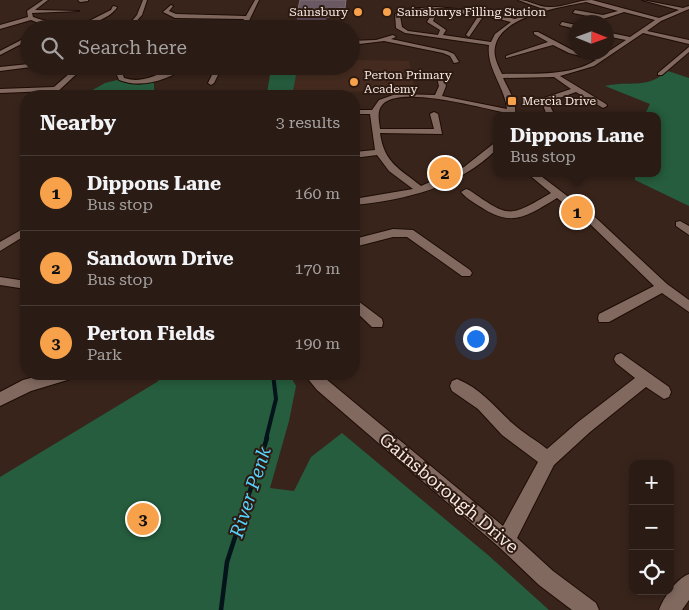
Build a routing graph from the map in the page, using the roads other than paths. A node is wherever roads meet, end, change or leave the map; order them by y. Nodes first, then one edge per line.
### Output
1 (46, 0) edge
2 (257, 0) edge
3 (520, 0) edge
4 (588, 0) edge
5 (644, 0) edge
6 (145, 1) edge
7 (636, 3) dead end
8 (171, 6) dead end
9 (686, 8) edge
10 (76, 9) dead end
11 (116, 9) dead end
12 (549, 9) junction
13 (210, 11) dead end
14 (623, 11) junction
15 (575, 12) dead end
16 (30, 14) junction
17 (433, 14) dead end
18 (487, 14) junction
19 (205, 16) junction
20 (247, 18) joint
21 (38, 20) edge
22 (96, 20) edge
23 (135, 20) edge
24 (659, 20) junction
25 (515, 21) junction
26 (562, 24) dead end
27 (1, 26) edge
28 (569, 26) edge
29 (642, 31) junction
30 (406, 32) junction
31 (535, 33) dead end
32 (469, 35) dead end
33 (614, 36) edge
34 (440, 38) junction
35 (630, 39) junction
36 (386, 40) junction
37 (360, 42) edge
38 (689, 42) edge
39 (20, 43) edge
40 (552, 43) junction
41 (492, 44) junction
42 (689, 49) edge
43 (569, 50) edge
44 (614, 50) edge
45 (0, 53) edge
46 (513, 56) dead end
47 (458, 60) dead end
48 (599, 60) edge
49 (20, 67) edge
50 (0, 69) edge
51 (659, 72) dead end
52 (439, 74) dead end
53 (71, 75) edge
54 (120, 75) edge
55 (167, 75) edge
56 (214, 75) edge
57 (555, 75) junction
58 (499, 76) junction
59 (210, 82) dead end
60 (54, 89) joint
61 (577, 89) junction
62 (36, 90) edge
63 (20, 91) edge
64 (0, 92) edge
65 (438, 96) junction
66 (603, 106) dead end
67 (360, 112) edge
68 (374, 112) junction
69 (503, 112) edge
70 (510, 112) edge
71 (549, 112) edge
72 (434, 114) dead end
73 (376, 131) junction
74 (378, 152) junction
75 (360, 154) edge
76 (493, 155) edge
77 (536, 177) edge
78 (419, 190) junction
79 (558, 193) junction
80 (474, 194) dead end
81 (360, 201) edge
82 (20, 233) edge
83 (360, 242) edge
84 (2, 243) edge
85 (463, 267) dead end
86 (0, 281) edge
87 (20, 283) edge
88 (662, 287) junction
89 (689, 306) edge
90 (360, 308) edge
91 (604, 318) dead end
92 (377, 322) dead end
93 (621, 359) dead end
94 (645, 378) junction
95 (47, 380) edge
96 (317, 380) edge
97 (457, 386) dead end
98 (664, 392) dead end
99 (0, 399) edge
100 (548, 459) junction
101 (506, 540) junction
102 (689, 584) edge
103 (588, 610) edge
104 (669, 610) edge

1 - 16 street
2 - 20 street
3 - 12 street
4 - 12 street
4 - 14 street
5 - 7 street
5 - 9 street
6 - 23 street
8 - 19 street
9 - 24 street
10 - 16 street
11 - 22 street
12 - 25 street
13 - 19 street
14 - 15 street
14 - 24 street
16 - 21 street
16 - 27 street
17 - 34 street
18 - 25 street
18 - 30 street
18 - 32 street
19 - 20 street
24 - 29 street
25 - 41 street
26 - 28 street
29 - 35 street
29 - 38 street
30 - 34 street
30 - 36 street
31 - 40 street
33 - 35 street
34 - 41 street
35 - 44 street
36 - 37 street
36 - 47 street
39 - 45 street
40 - 43 street
40 - 46 street
41 - 58 street
42 - 51 street
48 - 57 street
49 - 50 street
52 - 65 street
53 - 60 street
54 - 55 street
56 - 59 street
57 - 58 street
57 - 61 street
58 - 70 street
60 - 62 street
61 - 66 street
61 - 71 street
63 - 64 street
65 - 68 street
65 - 69 street
67 - 68 street
68 - 73 street
72 - 73 street
73 - 74 street
74 - 75 street
74 - 78 street
76 - 78 street
77 - 79 street
78 - 81 street
79 - 80 street
79 - 88 street
82 - 84 street
83 - 85 street
86 - 87 street
88 - 89 street
88 - 91 street
90 - 92 street
93 - 94 street
94 - 98 street
94 - 100 street
95 - 99 street
96 - 101 street, Gainsborough Drive
97 - 100 street
100 - 101 street
101 - 103 street, Gainsborough Drive
102 - 104 street

